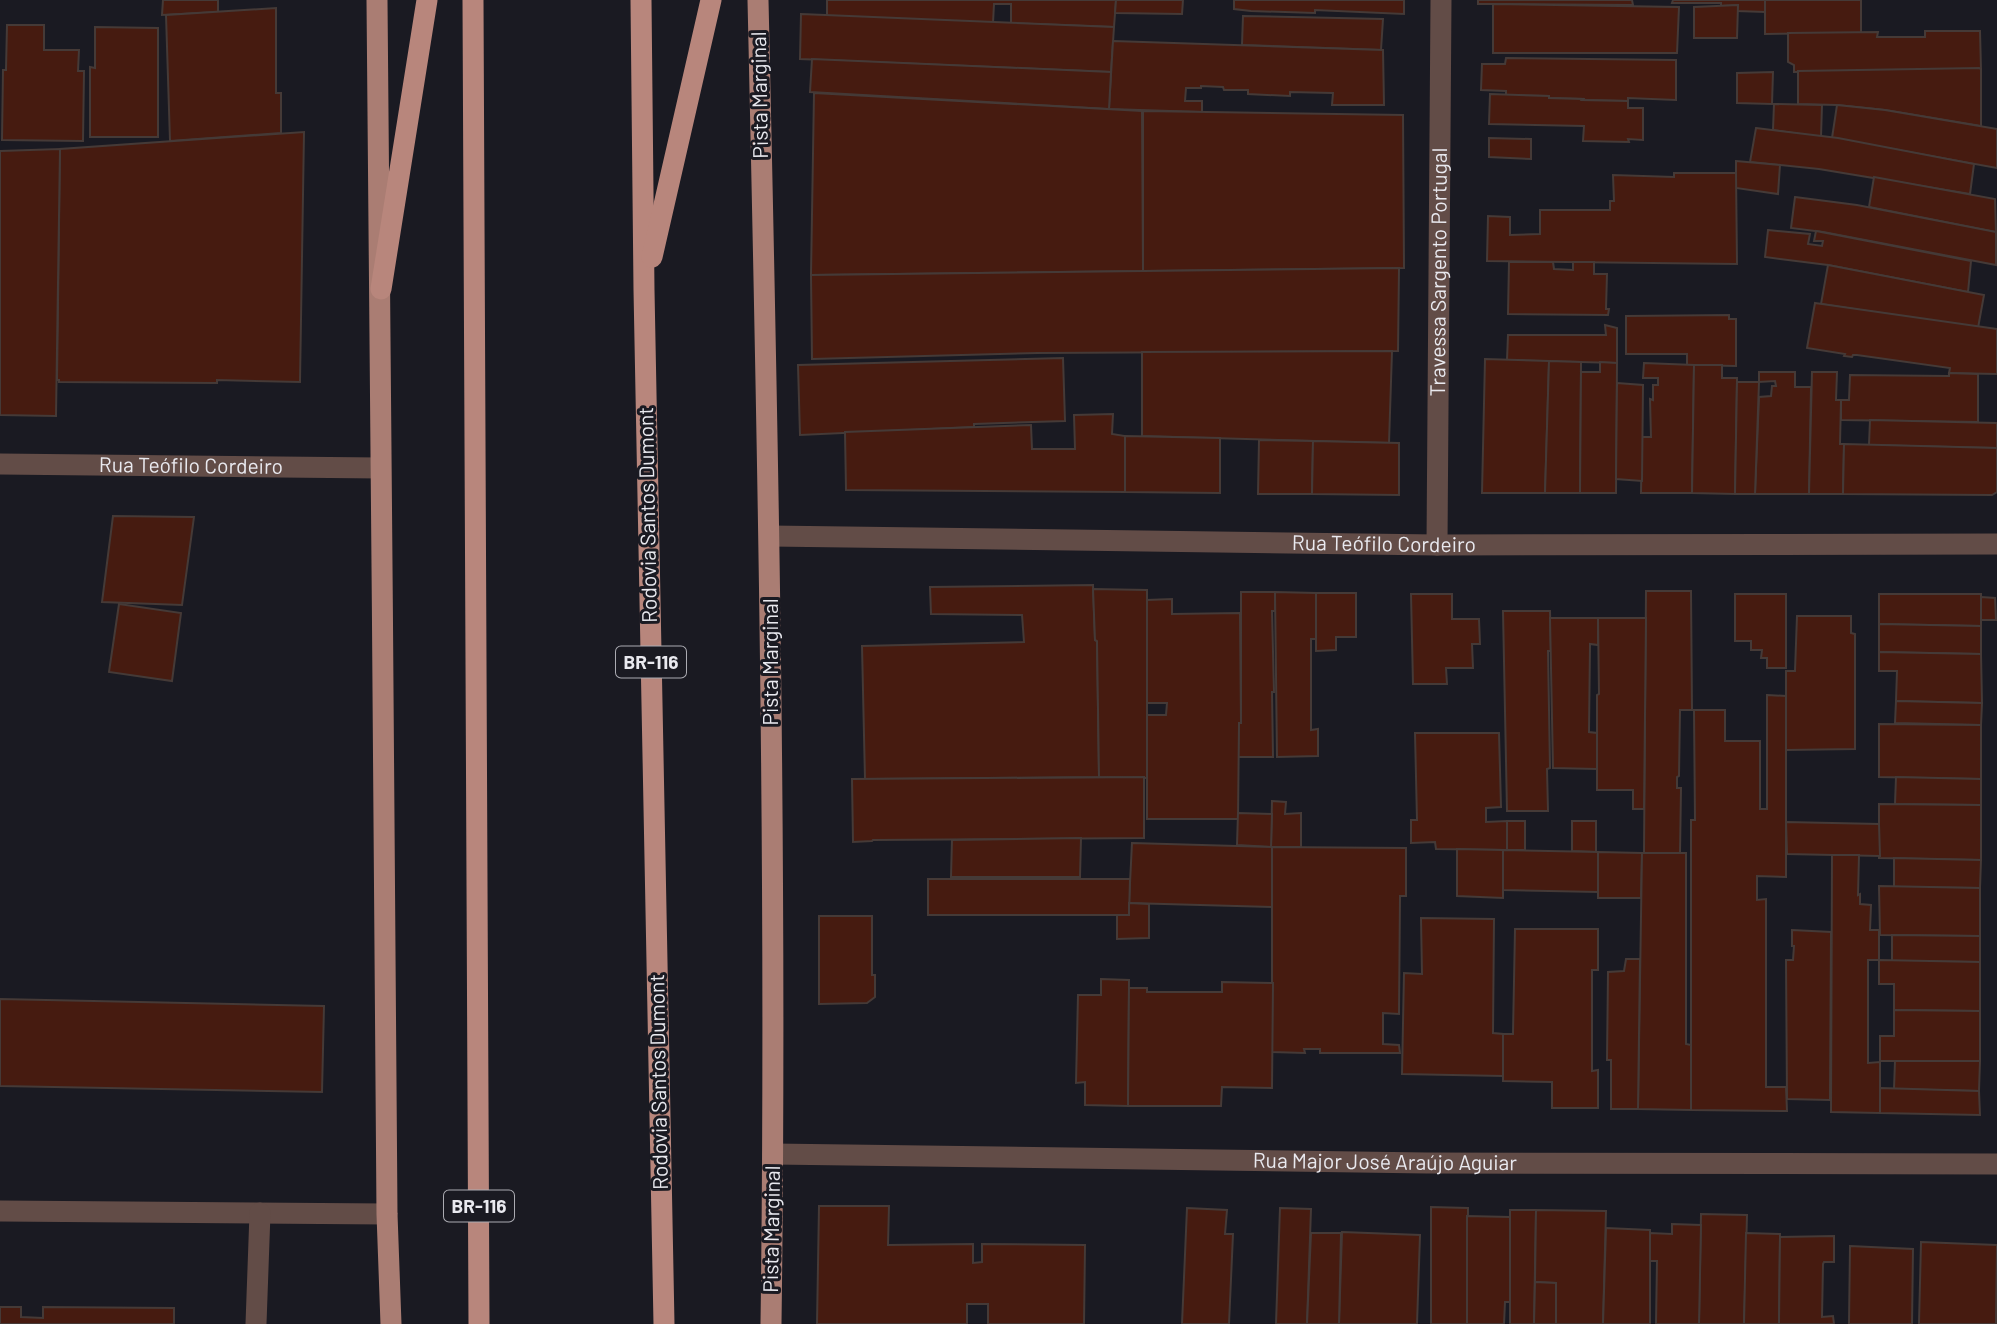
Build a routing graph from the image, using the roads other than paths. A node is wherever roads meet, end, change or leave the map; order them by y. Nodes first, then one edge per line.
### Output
1 (377, 0) edge
2 (427, 0) edge
3 (473, 0) edge
4 (641, 0) edge
5 (711, 0) edge
6 (758, 0) edge
7 (1441, 0) edge
8 (381, 289) junction
9 (644, 290) junction
10 (0, 464) edge
11 (380, 468) junction
12 (770, 536) junction
13 (1997, 544) edge
14 (1437, 545) junction
15 (773, 1154) junction
16 (1997, 1164) edge
17 (0, 1211) edge
18 (260, 1213) junction
19 (387, 1214) junction
20 (256, 1324) edge
21 (391, 1324) edge
22 (479, 1324) edge
23 (664, 1324) edge
24 (771, 1324) edge

1 - 8 main road
2 - 8 highway
3 - 22 highway, BR-116
4 - 9 highway, Rodovia Santos Dumont / BR-116
5 - 9 highway
6 - 12 main road, Pista Marginal
7 - 14 street, Travessa Sargento Portugal
8 - 11 main road
9 - 23 highway, Rodovia Santos Dumont / BR-116
10 - 11 street, Rua Teófilo Cordeiro
11 - 19 main road
12 - 14 street, Rua Teófilo Cordeiro
12 - 15 main road, Pista Marginal
13 - 14 street, Rua Teófilo Cordeiro
15 - 16 street, Rua Major José Araújo Aguiar
15 - 24 main road, Pista Marginal
17 - 18 street
18 - 19 street
18 - 20 street
19 - 21 main road

